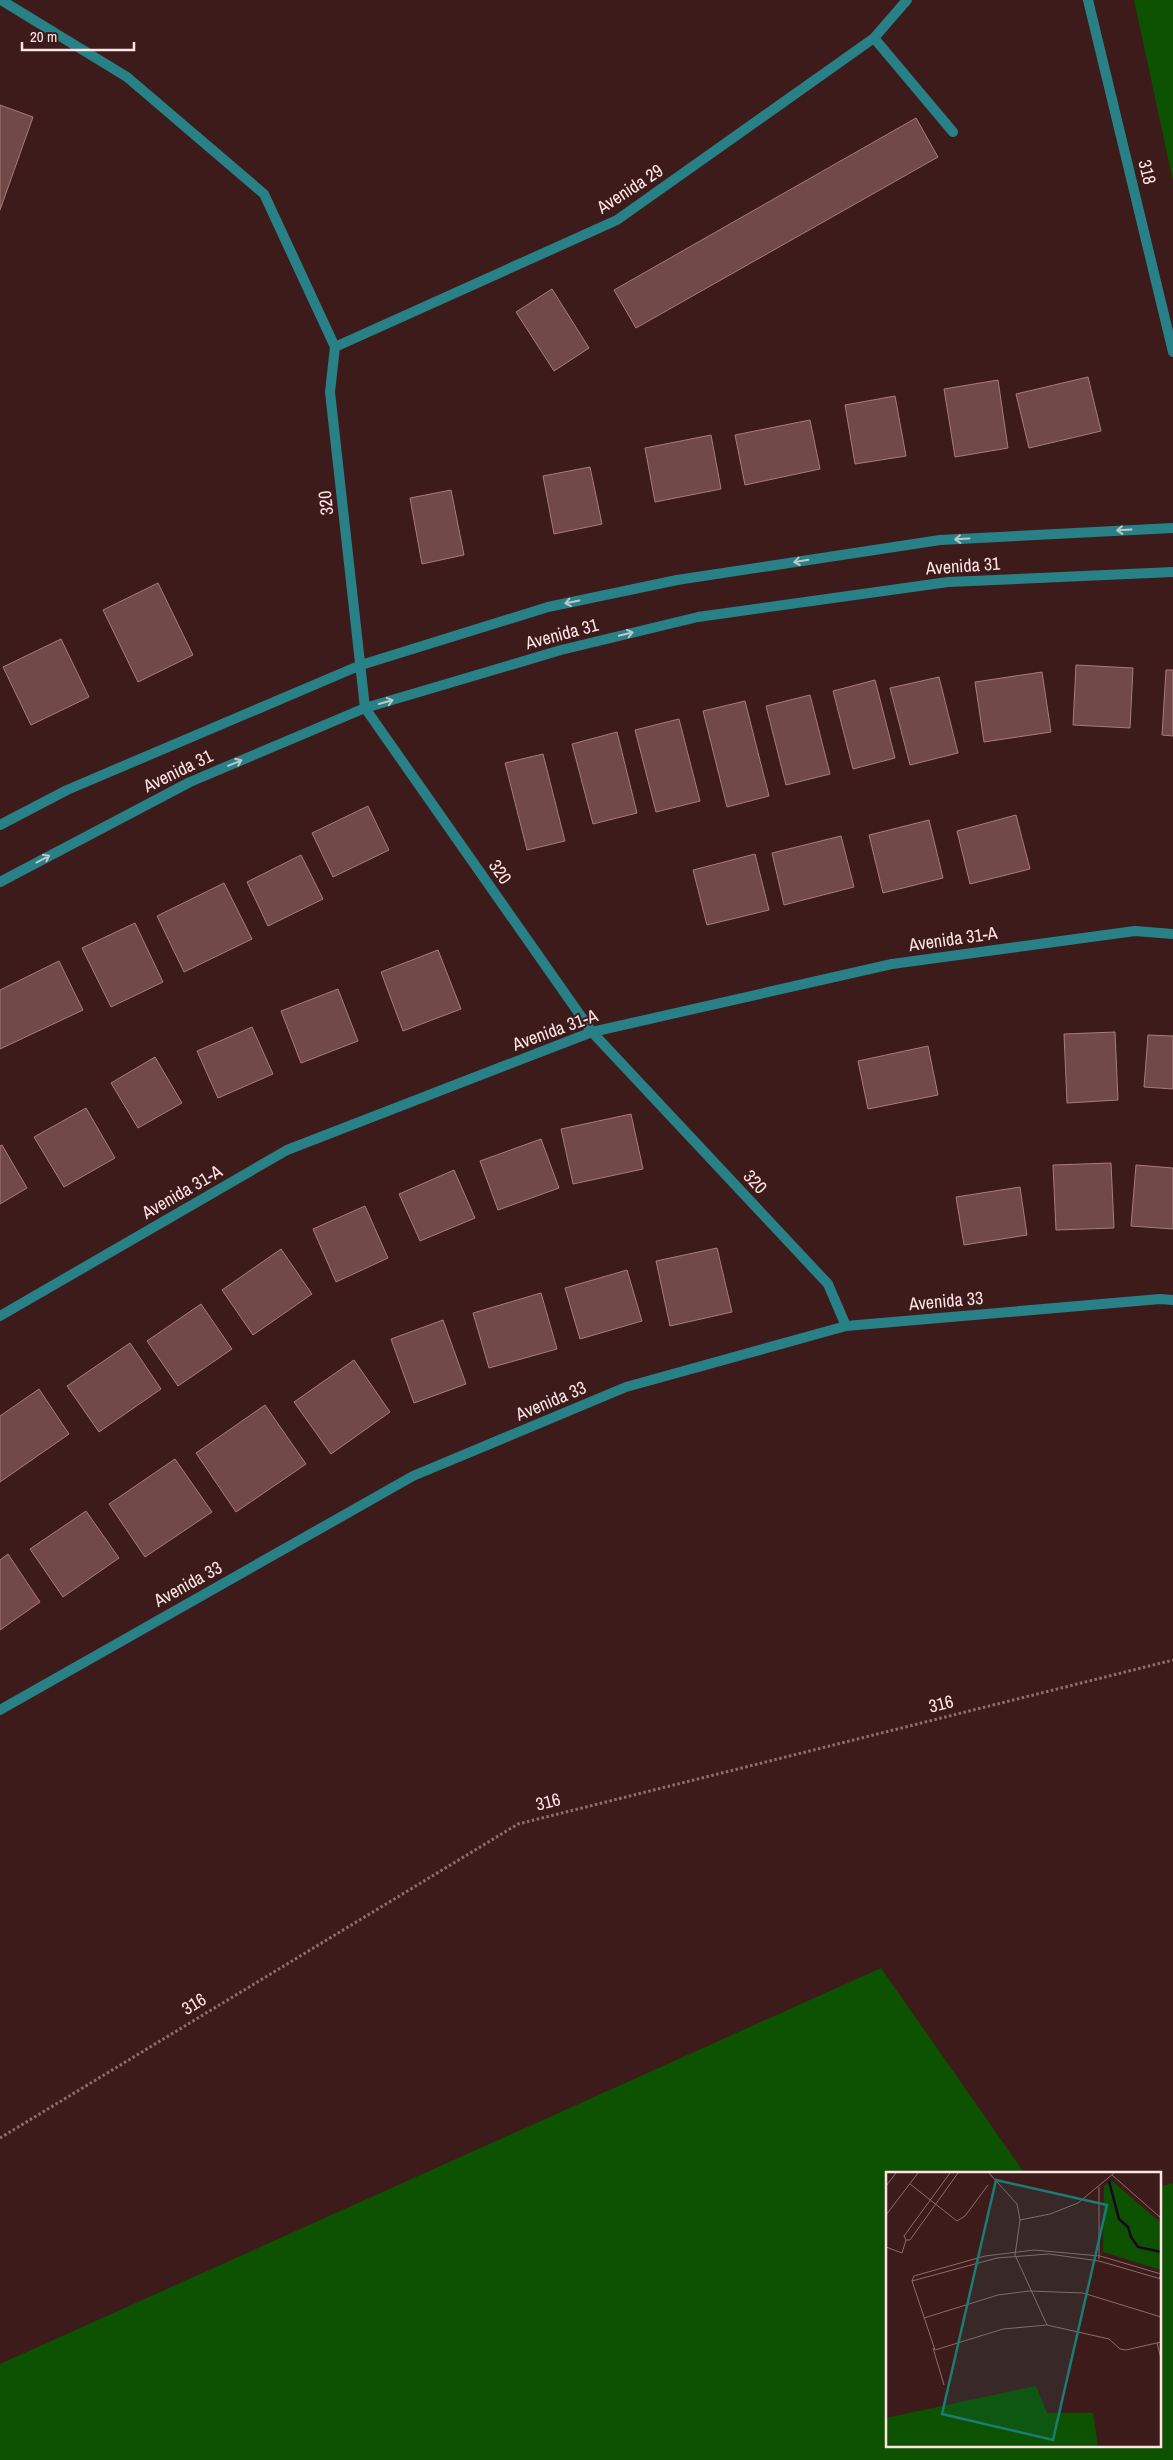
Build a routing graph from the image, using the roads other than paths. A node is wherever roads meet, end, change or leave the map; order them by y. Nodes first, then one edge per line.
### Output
1 (1, 0) edge
2 (907, 0) edge
3 (1088, 0) edge
4 (874, 38) junction
5 (953, 132) dead end
6 (335, 347) junction
7 (1173, 352) edge
8 (1173, 528) edge
9 (1173, 572) edge
10 (361, 665) junction
11 (365, 708) junction
12 (0, 825) edge
13 (0, 882) edge
14 (1173, 934) edge
15 (592, 1032) junction
16 (1173, 1300) edge
17 (0, 1316) edge
18 (846, 1326) junction
19 (0, 1710) edge

1 - 6 street
2 - 4 street, Avenida 29
3 - 7 street, 318
4 - 5 street
4 - 6 street, Avenida 29
6 - 10 street, 320
8 -> 10 street, Avenida 31
11 -> 9 street, Avenida 31
10 - 11 street, 320
10 - 12 street, Avenida 31
13 -> 11 street, Avenida 31
11 - 15 street, 320
14 - 15 street, Avenida 31-A
15 - 17 street, Avenida 31-A
15 - 18 street, 320
16 - 18 street, Avenida 33
18 - 19 street, Avenida 33

